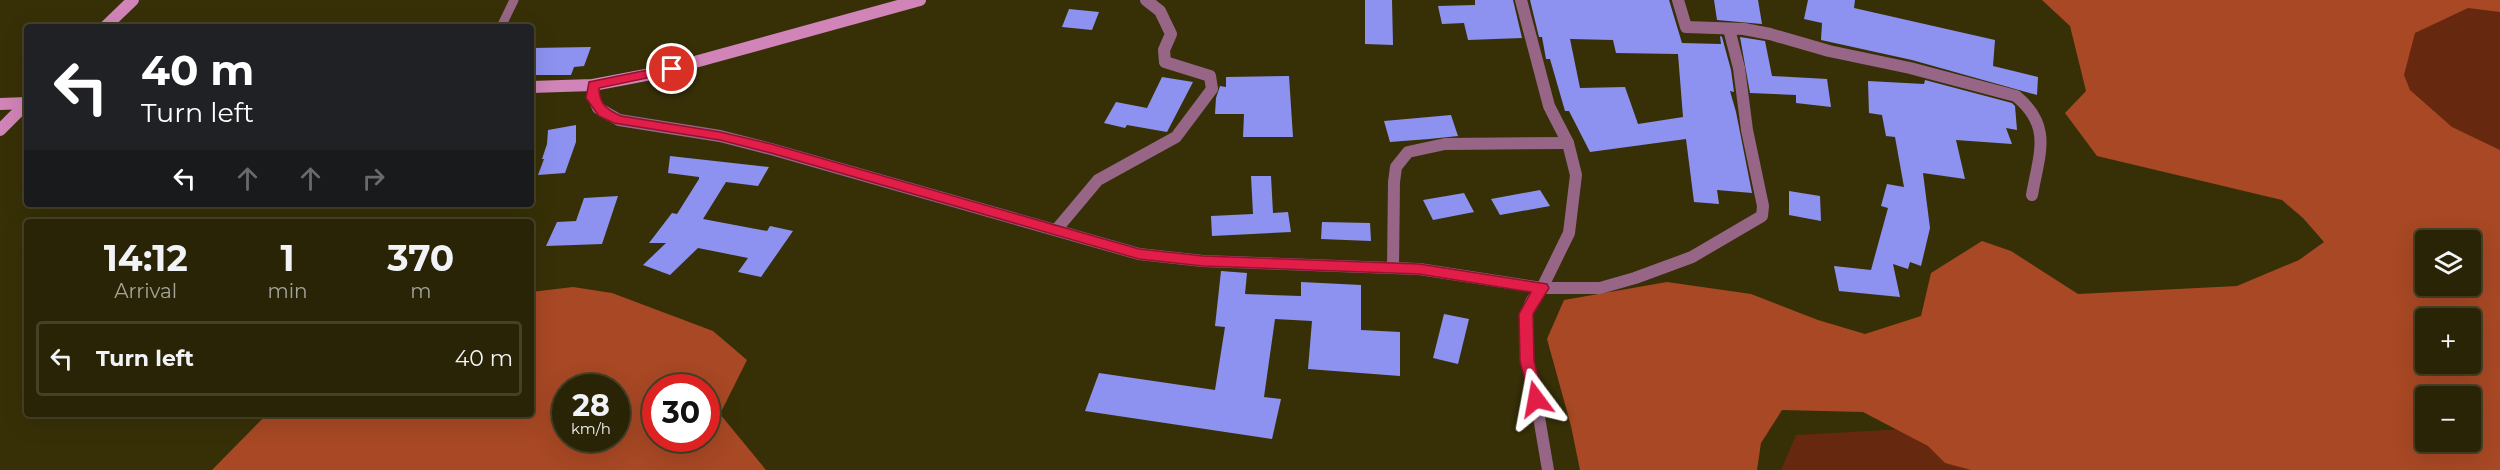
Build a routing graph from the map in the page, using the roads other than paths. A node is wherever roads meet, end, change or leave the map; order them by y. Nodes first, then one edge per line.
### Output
1 (133, 0) edge
2 (514, 0) edge
3 (916, 0) edge
4 (1146, 0) edge
5 (1521, 0) edge
6 (1678, 0) edge
7 (108, 24) edge
8 (502, 24) edge
9 (1729, 30) junction
10 (593, 85) junction
11 (534, 87) edge
12 (24, 103) edge
13 (0, 104) edge
14 (24, 106) edge
15 (0, 130) edge
16 (1568, 143) junction
17 (2032, 195) dead end
18 (1056, 230) junction
19 (1393, 267) junction
20 (1542, 288) junction
21 (1548, 470) edge

1 - 7 main road
2 - 8 lane
3 - 10 main road
4 - 18 street
5 - 16 street
6 - 9 street
9 - 17 street
9 - 20 street
10 - 11 main road
10 - 18 street
12 - 13 main road
14 - 15 main road
16 - 19 street
16 - 20 street
18 - 19 street
19 - 20 street
20 - 21 street

